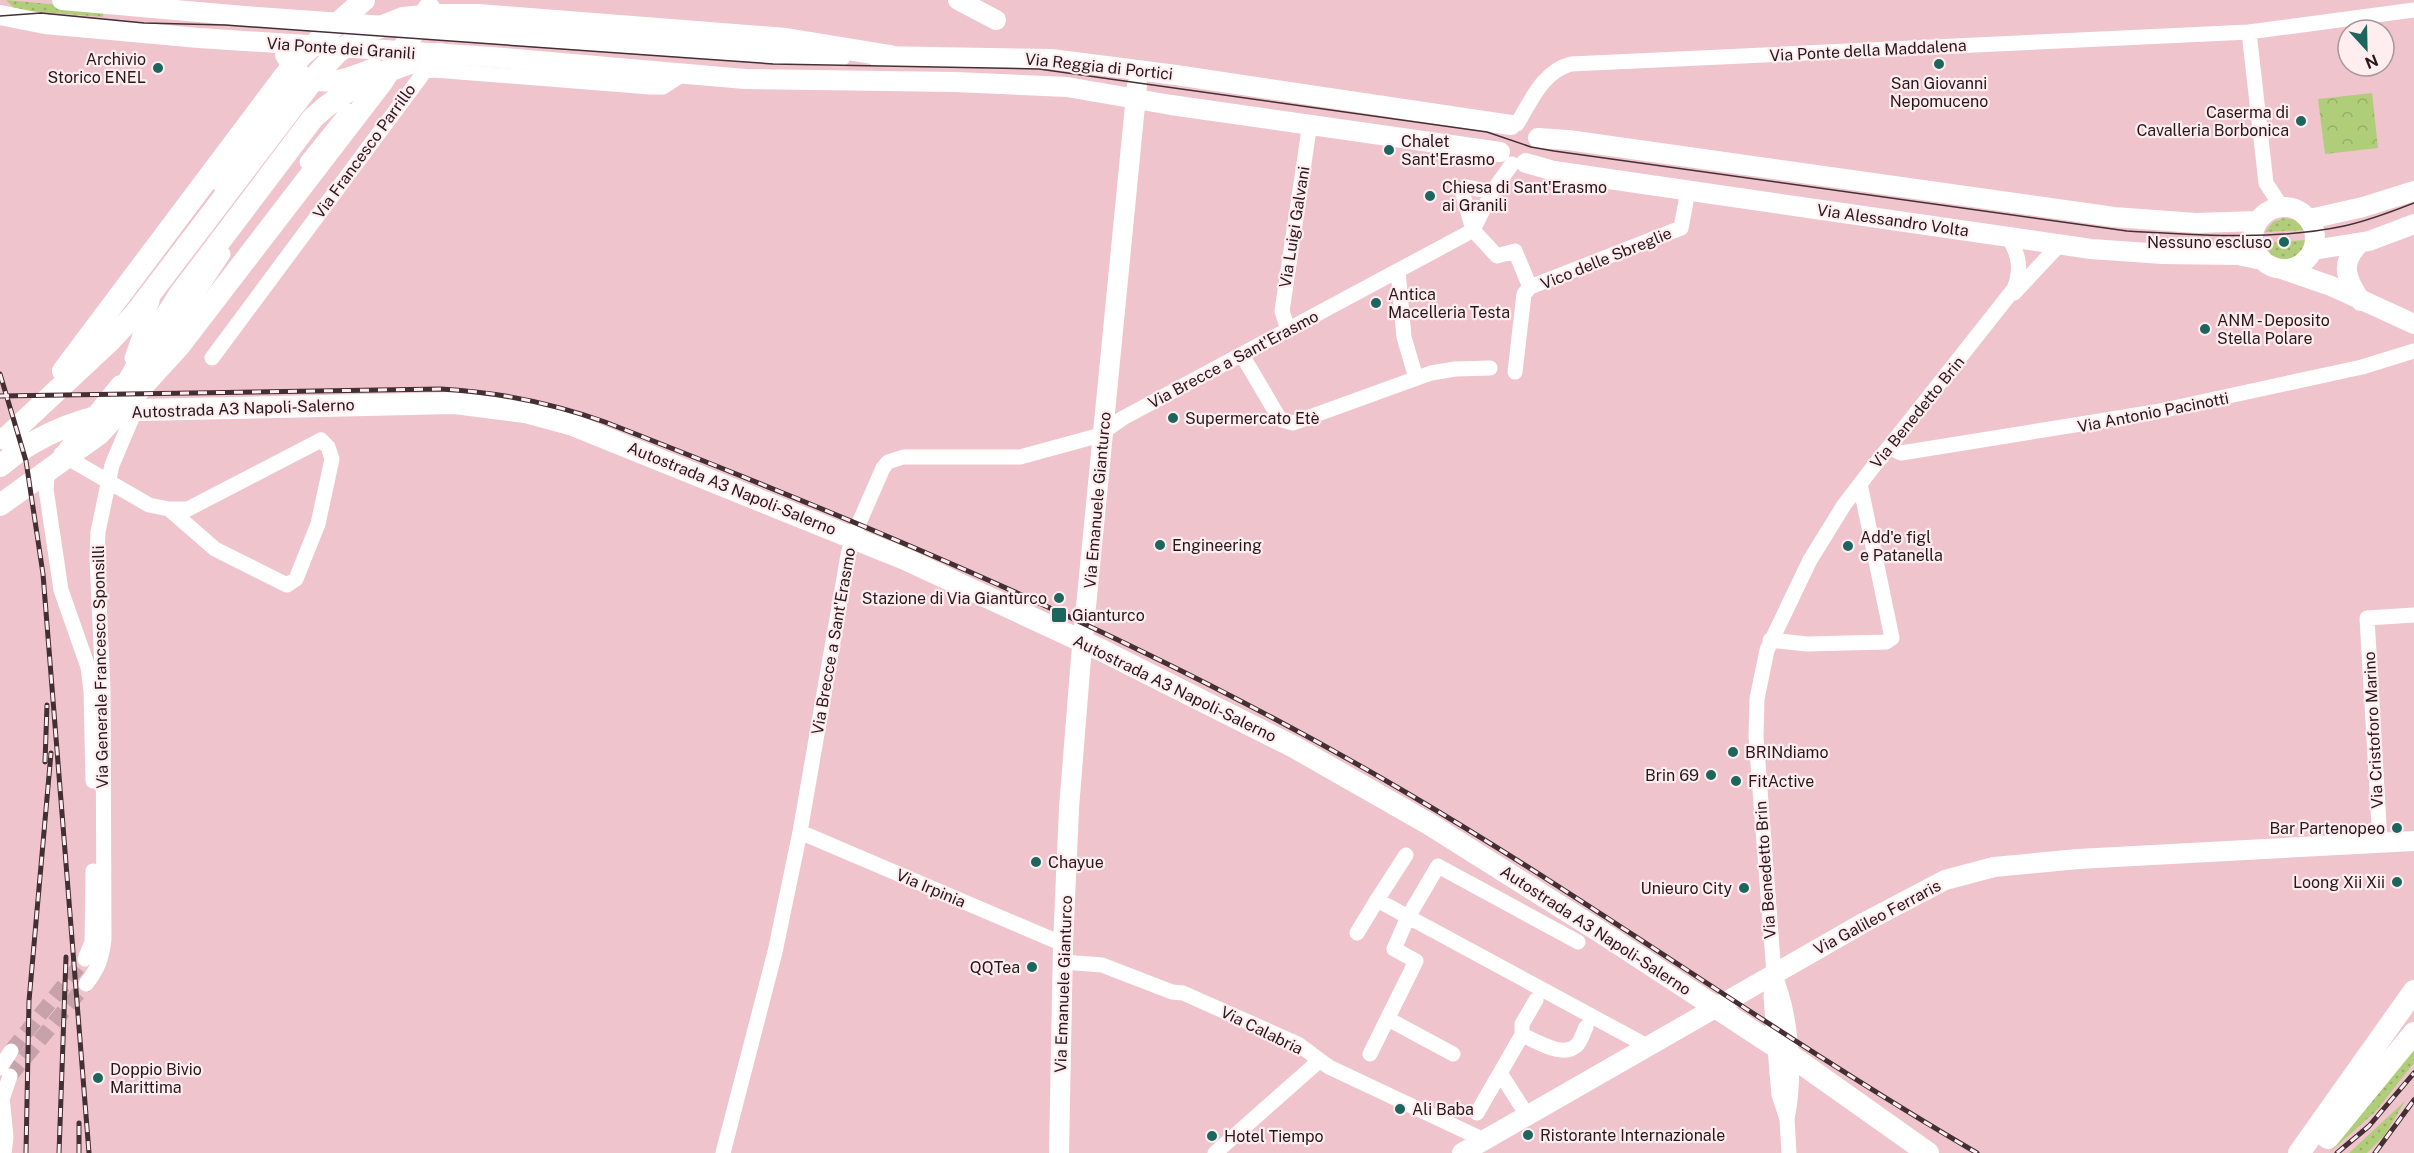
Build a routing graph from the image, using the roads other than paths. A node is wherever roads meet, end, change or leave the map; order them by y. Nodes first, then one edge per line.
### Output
1 (62, 0) edge
2 (364, 0) edge
3 (434, 0) edge
4 (958, 0) edge
5 (974, 0) edge
6 (0, 5) edge
7 (2414, 10) edge
8 (478, 15) junction
9 (8, 17) edge
10 (2249, 32) junction
11 (324, 33) junction
12 (685, 46) joint
13 (440, 54) junction
14 (399, 55) junction
15 (890, 56) junction
16 (303, 59) junction
17 (1139, 70) junction
18 (683, 74) junction
19 (382, 82) junction
20 (359, 84) junction
21 (1135, 98) junction
22 (1310, 123) junction
23 (1514, 124) junction
24 (1538, 138) junction
25 (1513, 160) junction
26 (1688, 191) junction
27 (2414, 191) edge
28 (1492, 192) junction
29 (2281, 206) junction
30 (2310, 219) junction
31 (2257, 221) junction
32 (2414, 224) edge
33 (1473, 230) junction
34 (2008, 236) junction
35 (2360, 243) junction
36 (2060, 244) junction
37 (2312, 252) junction
38 (2262, 260) junction
39 (2282, 269) junction
40 (1398, 271) junction
41 (2331, 286) junction
42 (1530, 287) junction
43 (2008, 299) junction
44 (2361, 300) junction
45 (2414, 324) edge
46 (1288, 330) junction
47 (2414, 351) edge
48 (1242, 355) junction
49 (161, 357) junction
50 (212, 358) dead end
51 (1490, 368) dead end
52 (1515, 372) dead end
53 (1416, 378) junction
54 (120, 382) junction
55 (213, 412) junction
56 (1104, 431) junction
57 (3, 442) edge
58 (1888, 447) junction
59 (67, 454) junction
60 (0, 466) edge
61 (0, 476) edge
62 (107, 482) junction
63 (1860, 484) junction
64 (0, 506) edge
65 (170, 509) junction
66 (2414, 615) edge
67 (1770, 640) junction
68 (800, 832) junction
69 (2414, 841) edge
70 (2380, 843) junction
71 (1406, 855) dead end
72 (1377, 900) junction
73 (1408, 916) junction
74 (1357, 933) dead end
75 (1578, 942) dead end
76 (1063, 953) junction
77 (85, 959) tunnel mouth
78 (1773, 974) junction
79 (86, 984) tunnel mouth
80 (2414, 991) edge
81 (1536, 999) dead end
82 (2414, 1012) edge
83 (1388, 1018) junction
84 (1586, 1027) dead end
85 (2414, 1033) edge
86 (1522, 1035) junction
87 (1647, 1046) junction
88 (11, 1051) tunnel mouth
89 (1370, 1054) dead end
90 (1453, 1054) dead end
91 (1319, 1061) junction
92 (1801, 1070) junction
93 (5, 1072) edge
94 (1500, 1073) junction
95 (1, 1101) edge
96 (2338, 1112) junction
97 (1477, 1113) dead end
98 (1527, 1115) junction
99 (1484, 1140) junction
100 (4, 1153) edge
101 (723, 1153) edge
102 (1059, 1153) edge
103 (1215, 1153) edge
104 (1462, 1153) edge
105 (1789, 1153) edge
106 (1905, 1153) edge
107 (1928, 1153) edge
108 (2299, 1153) edge
109 (2316, 1153) edge

1 - 12 main road, Via Ponte dei Granili
2 - 11 highway
3 - 14 highway
4 - 5 main road
6 - 9 main road
7 - 10 street, Via Ponte della Maddalena
8 - 15 highway
8 - 16 street
8 - 57 highway
9 - 16 main road, Via Ponte dei Granili
10 - 23 street, Via Ponte della Maddalena
10 - 29 street
11 - 16 street
11 - 57 highway
12 - 15 main road, Via Reggia di Portici
13 - 16 main road, Via Ponte dei Granili
13 - 18 main road, Via Ponte dei Granili
13 - 20 highway
14 - 16 main road
14 - 19 highway
15 - 17 main road, Via Reggia di Portici
16 - 54 street
16 - 54 street
17 - 21 main road, Via Emanuele Gianturco
17 - 23 main road, Via Reggia di Portici
18 - 21 main road, Via Reggia di Portici
18 - 50 street, Via Francesco Parrillo
19 - 49 street
19 - 59 highway
20 - 49 street
20 - 59 highway
21 - 22 main road, Via Reggia di Portici
21 - 56 main road, Via Emanuele Gianturco
22 - 25 main road, Via Reggia di Portici
22 - 46 street, Via Luigi Galvani
23 - 24 main road
23 - 25 main road
24 - 25 main road
24 - 31 main road, Via Alessandro Volta
25 - 26 main road, Via Alessandro Volta
25 - 28 street
26 - 34 main road, Via Alessandro Volta
26 - 42 street, Vico delle Sbreglie
27 - 30 main road
28 - 33 street
28 - 33 street
29 - 30 main road
29 - 31 main road
30 - 37 main road
31 - 38 main road
32 - 35 main road
33 - 40 street, Via Brecce a Sant'Erasmo
33 - 42 street
34 - 36 main road, Via Alessandro Volta
34 - 43 street, Via Benedetto Brin
35 - 37 main road
35 - 44 main road
36 - 38 main road, Via Alessandro Volta
36 - 43 street, Via Benedetto Brin
37 - 39 main road
37 - 41 main road
38 - 39 main road
39 - 41 main road
40 - 46 street, Via Brecce a Sant'Erasmo
40 - 53 street
41 - 44 main road
42 - 52 street
43 - 58 street, Via Benedetto Brin
44 - 45 main road
46 - 48 street, Via Brecce a Sant'Erasmo
47 - 58 street, Via Antonio Pacinotti
48 - 53 street
48 - 56 street, Via Brecce a Sant'Erasmo
49 - 62 street, Via Generale Francesco Sponsilli
51 - 53 street
54 - 59 street, Via Generale Francesco Sponsilli
55 - 60 highway, Autostrada A3 Napoli-Salerno
55 - 61 highway, Autostrada A3 Napoli-Salerno
55 - 92 highway, Autostrada A3 Napoli-Salerno
56 - 68 street, Via Brecce a Sant'Erasmo
56 - 76 main road, Via Emanuele Gianturco
58 - 63 street, Via Benedetto Brin
59 - 62 street
59 - 64 highway
59 - 77 street, Via Generale Francesco Sponsilli
62 - 65 street
62 - 79 street, Via Generale Francesco Sponsilli
63 - 67 street, Via Benedetto Brin
63 - 67 street
65 - 65 street
66 - 70 street, Via Cristoforo Marino
67 - 78 street, Via Benedetto Brin
68 - 76 street, Via Irpinia
68 - 101 street, Via Brecce a Sant'Erasmo
69 - 70 main road, Via Galileo Ferraris
70 - 78 main road, Via Galileo Ferraris
71 - 72 street
72 - 73 street
72 - 74 street
73 - 75 street
73 - 83 street
73 - 87 street
76 - 91 street, Via Calabria
76 - 102 main road, Via Emanuele Gianturco
78 - 87 main road, Via Galileo Ferraris
78 - 105 street, Via Benedetto Brin
80 - 96 highway
81 - 86 street
82 - 96 highway
83 - 89 street
83 - 90 street
84 - 86 street
85 - 96 highway
86 - 94 street
87 - 98 main road, Via Galileo Ferraris
88 - 93 street
91 - 99 street, Via Calabria
91 - 103 street
92 - 106 highway, Autostrada A3 Napoli-Salerno
92 - 107 highway, Autostrada A3 Napoli-Salerno
93 - 95 street
94 - 97 street
94 - 98 street
95 - 100 street
96 - 108 highway
96 - 109 highway
98 - 99 main road, Via Galileo Ferraris
99 - 104 main road, Via Galileo Ferraris

